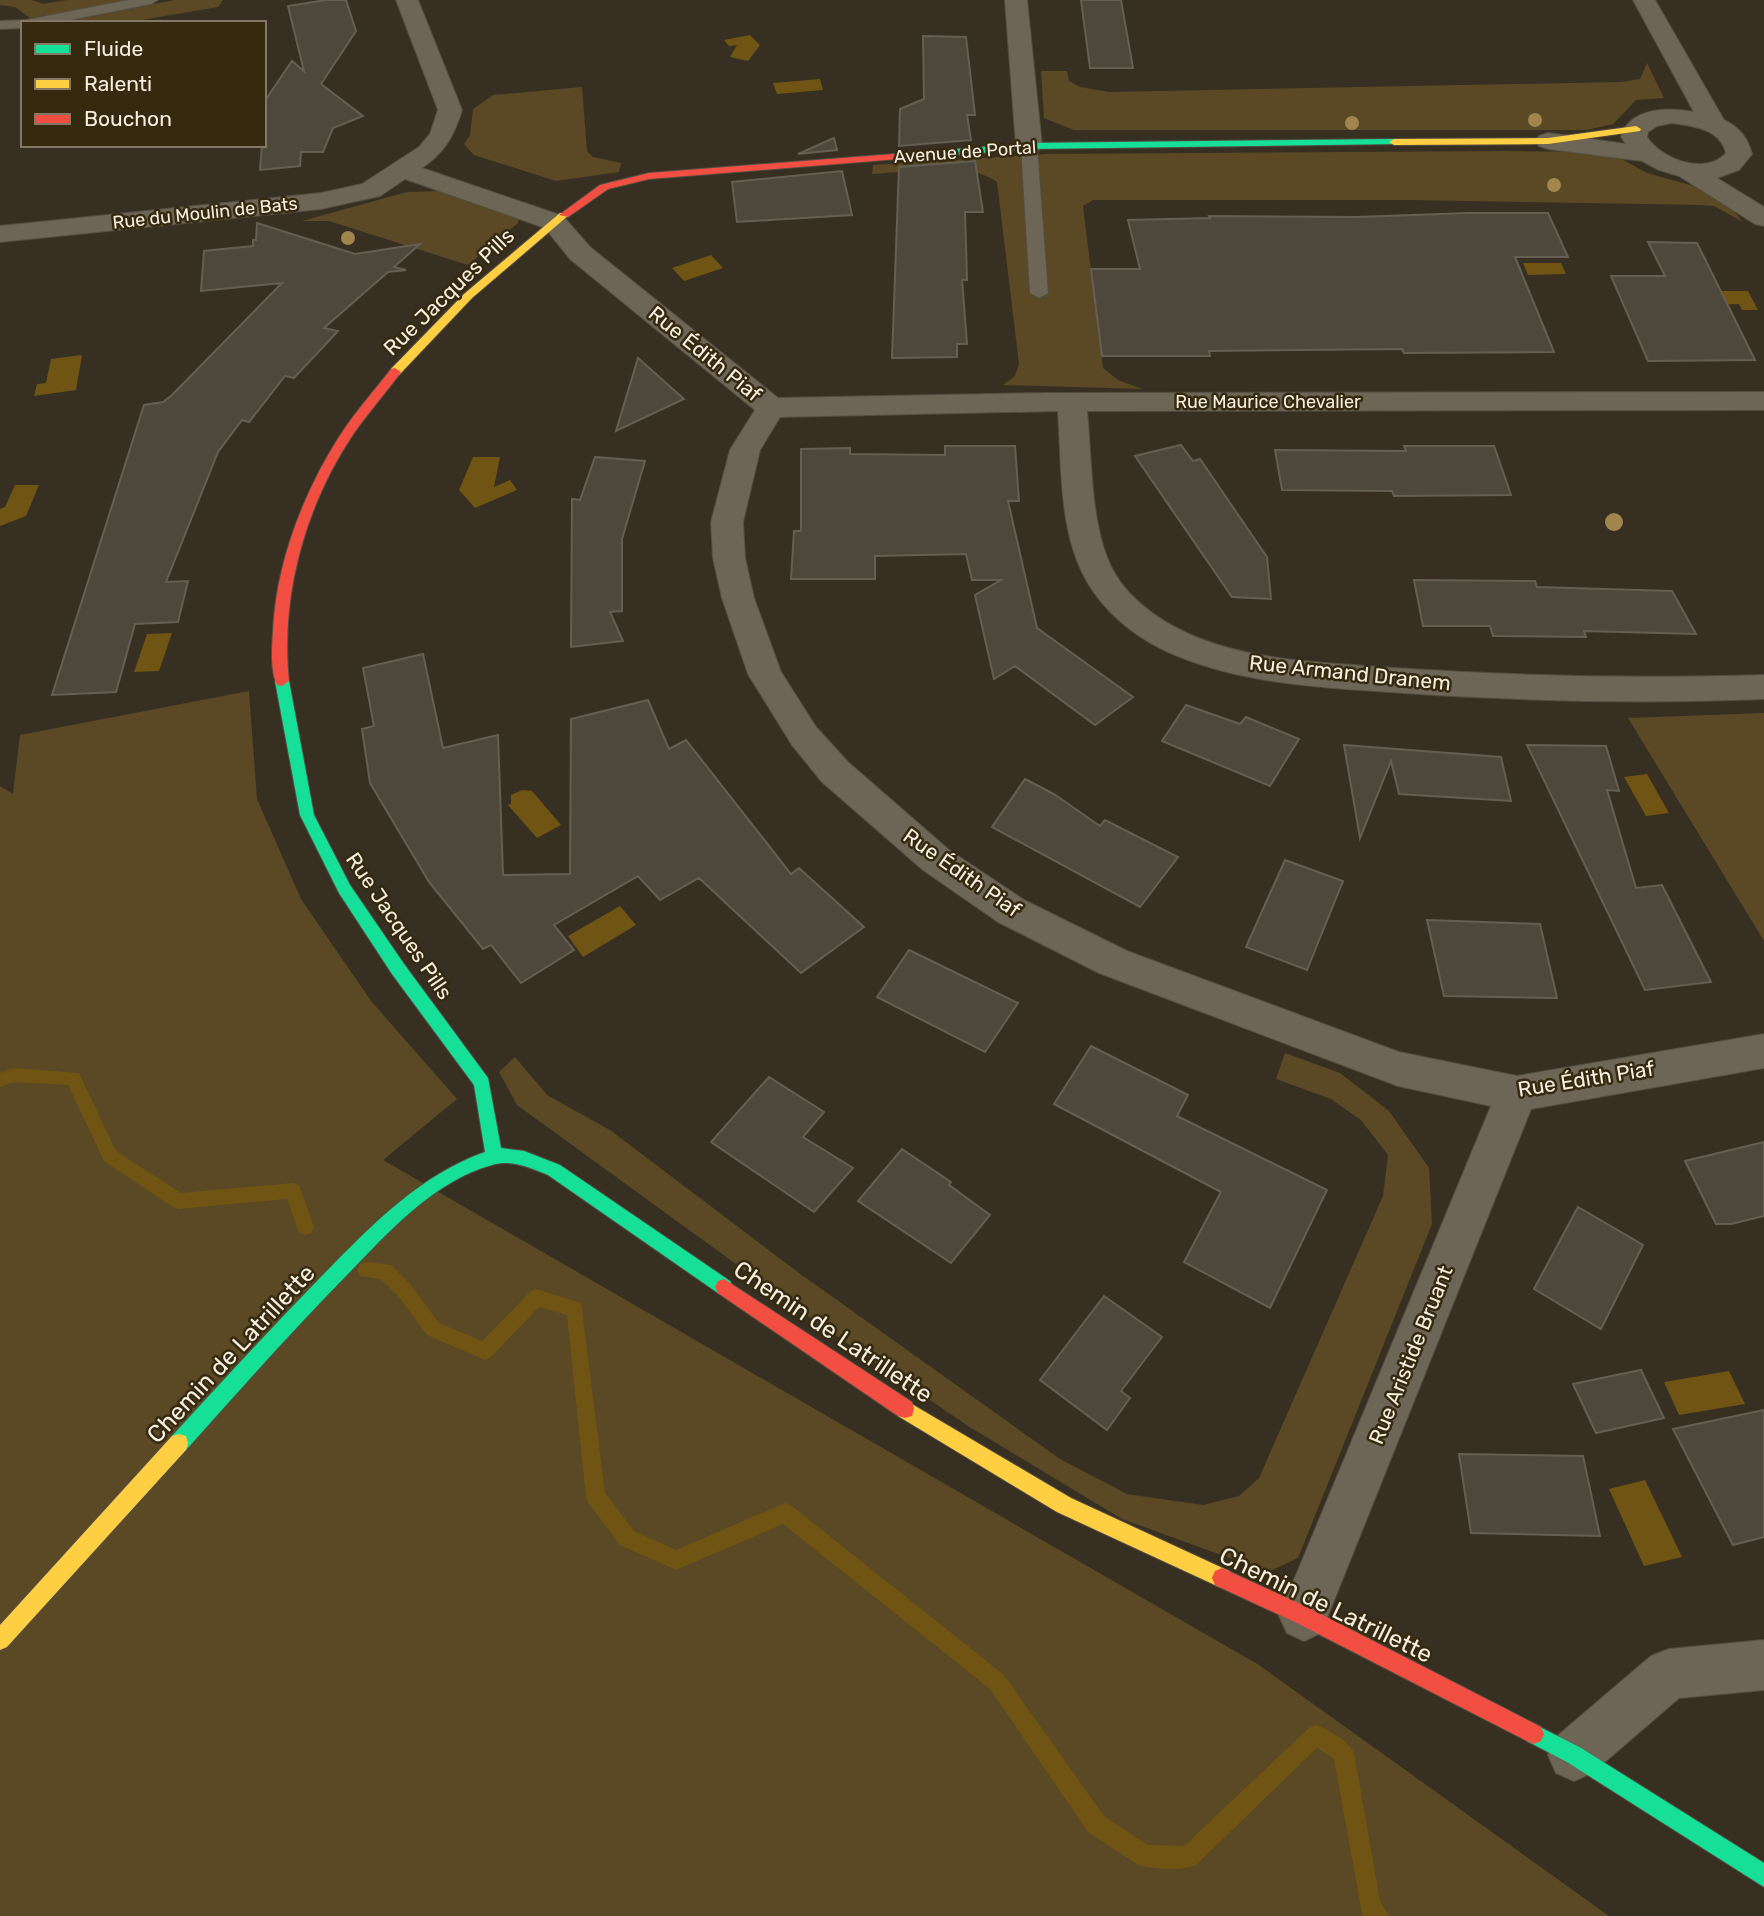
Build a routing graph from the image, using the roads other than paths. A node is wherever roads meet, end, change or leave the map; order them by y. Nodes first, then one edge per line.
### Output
1 (151, 0) edge
2 (407, 0) edge
3 (1016, 0) edge
4 (1644, 0) edge
5 (41, 21) edge
6 (21, 24) edge
7 (0, 25) edge
8 (1681, 68) junction
9 (1658, 117) junction
10 (1718, 127) junction
11 (1636, 130) junction
12 (1548, 141) junction
13 (1759, 144) edge
14 (1029, 146) junction
15 (428, 152) junction
16 (1644, 154) junction
17 (453, 161) dead end
18 (1733, 162) junction
19 (404, 170) junction
20 (1687, 170) junction
21 (554, 194) dead end
22 (579, 202) junction
23 (1764, 217) edge
24 (554, 222) junction
25 (0, 234) edge
26 (1039, 292) dead end
27 (1764, 401) edge
28 (1072, 402) junction
29 (771, 408) junction
30 (1764, 687) edge
31 (1764, 1051) edge
32 (1517, 1094) junction
33 (494, 1156) junction
34 (1304, 1616) junction
35 (0, 1640) edge
36 (1764, 1665) edge
37 (1574, 1755) junction
38 (1764, 1876) edge

1 - 5 lane
2 - 15 street
3 - 14 street
4 - 8 street
6 - 7 lane
8 - 9 street
8 - 10 street
9 - 10 street
9 - 11 street
10 - 13 street
10 - 18 street
11 - 12 street, Avenue de Portal
11 - 16 street
12 - 14 street, Avenue de Portal
12 - 16 street, Avenue de Portal
13 - 18 street
14 - 22 street, Avenue de Portal
14 - 26 lane
15 - 17 street
15 - 19 street, Rue du Moulin de Bats
16 - 20 street, Avenue de Portal
18 - 20 street
18 - 23 street
19 - 24 street
19 - 25 street, Rue du Moulin de Bats
20 - 23 street
21 - 22 street
22 - 24 street, Avenue de Portal
24 - 29 street, Rue Édith Piaf
24 - 33 street, Rue Jacques Pills
27 - 28 street, Rue Maurice Chevalier
28 - 29 street, Rue Maurice Chevalier
28 - 30 street, Rue Armand Dranem
29 - 32 street, Rue Édith Piaf
31 - 32 street, Rue Édith Piaf
32 - 34 street, Rue Aristide Bruant
33 - 34 street, Chemin de Latrillette
33 - 35 street, Chemin de Latrillette
34 - 37 street, Chemin de Latrillette
36 - 37 street
37 - 38 street, Chemin de Latrillette

